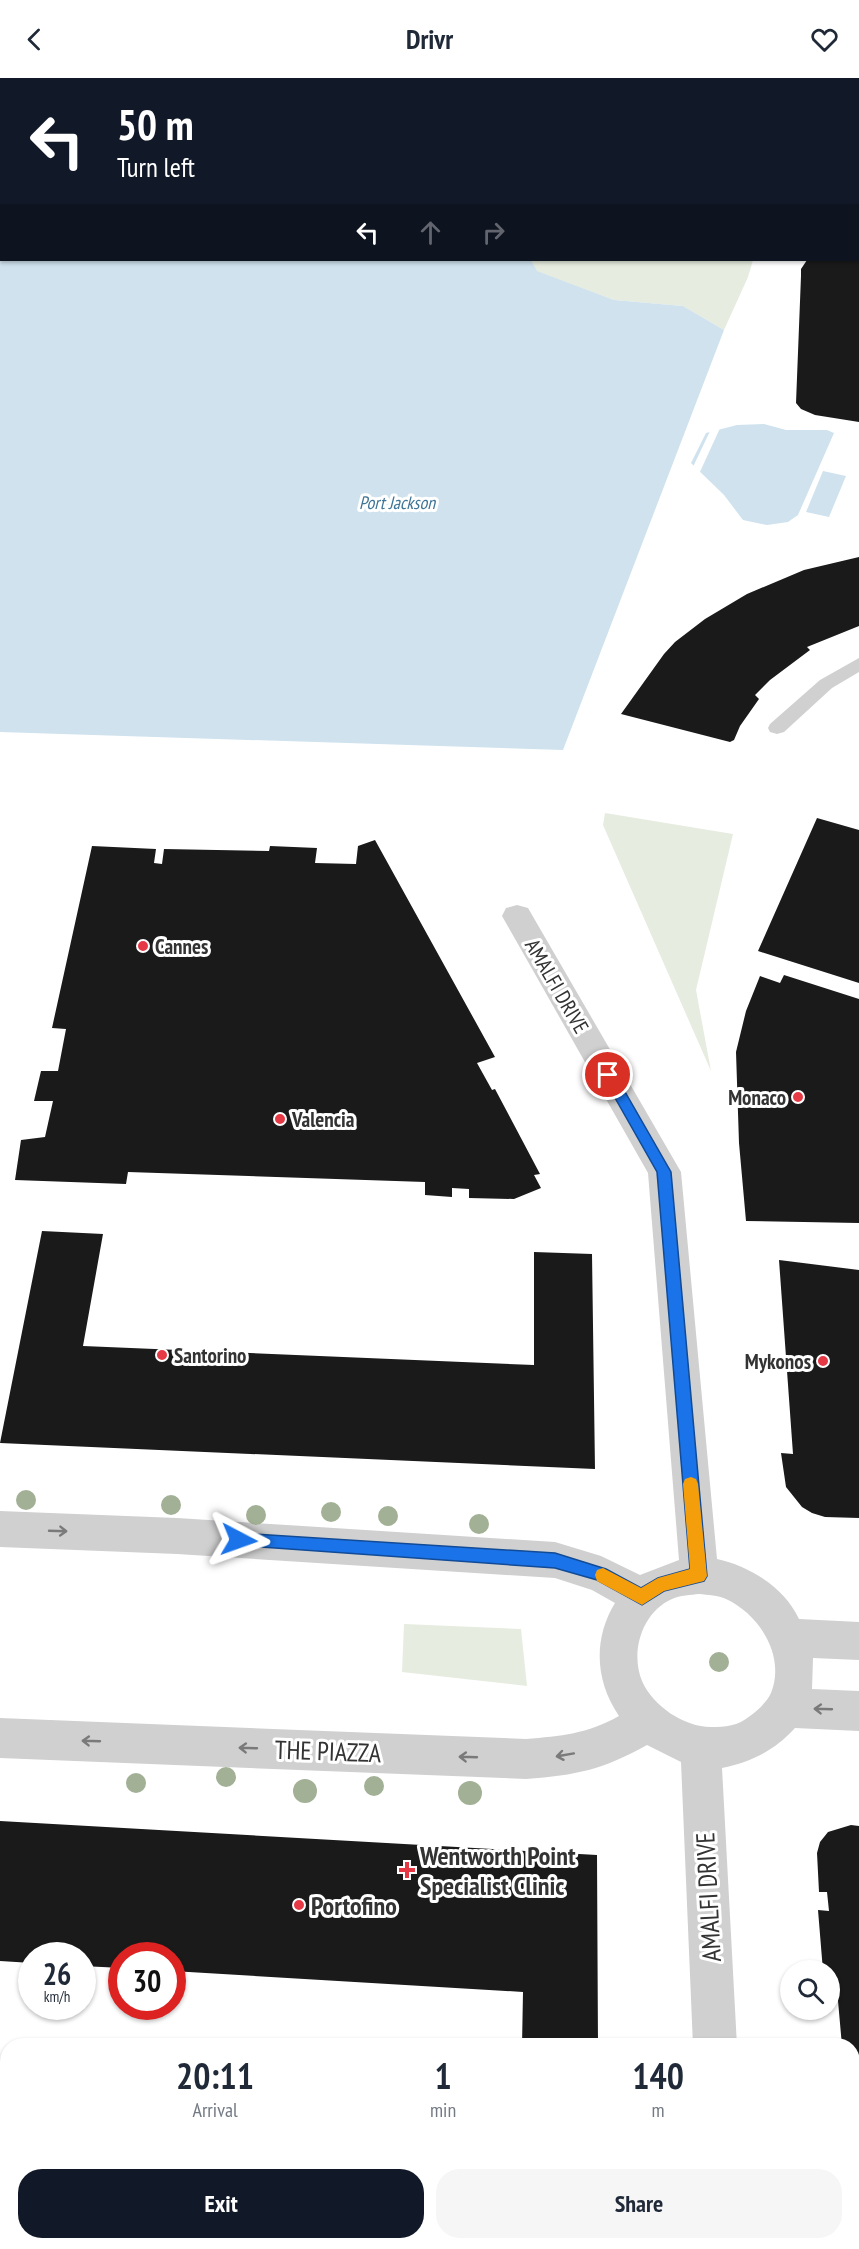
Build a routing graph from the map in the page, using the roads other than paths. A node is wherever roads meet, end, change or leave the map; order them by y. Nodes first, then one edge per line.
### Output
1 (859, 664) edge
2 (777, 728) dead end
3 (517, 916) dead end
4 (0, 1529) edge
5 (699, 1576) junction
6 (642, 1597) junction
7 (789, 1638) junction
8 (859, 1641) edge
9 (786, 1708) junction
10 (859, 1711) edge
11 (649, 1722) junction
12 (0, 1738) edge
13 (701, 1748) junction
14 (715, 2038) edge

1 - 2 lane
3 - 5 street, AMALFI DRIVE
4 -> 6 street
5 - 6 street
5 - 7 street
6 - 11 street
7 - 8 street
7 - 9 street
10 -> 9 street
9 - 13 street
11 -> 12 street, THE PIAZZA
11 - 13 street
13 - 14 street, AMALFI DRIVE

